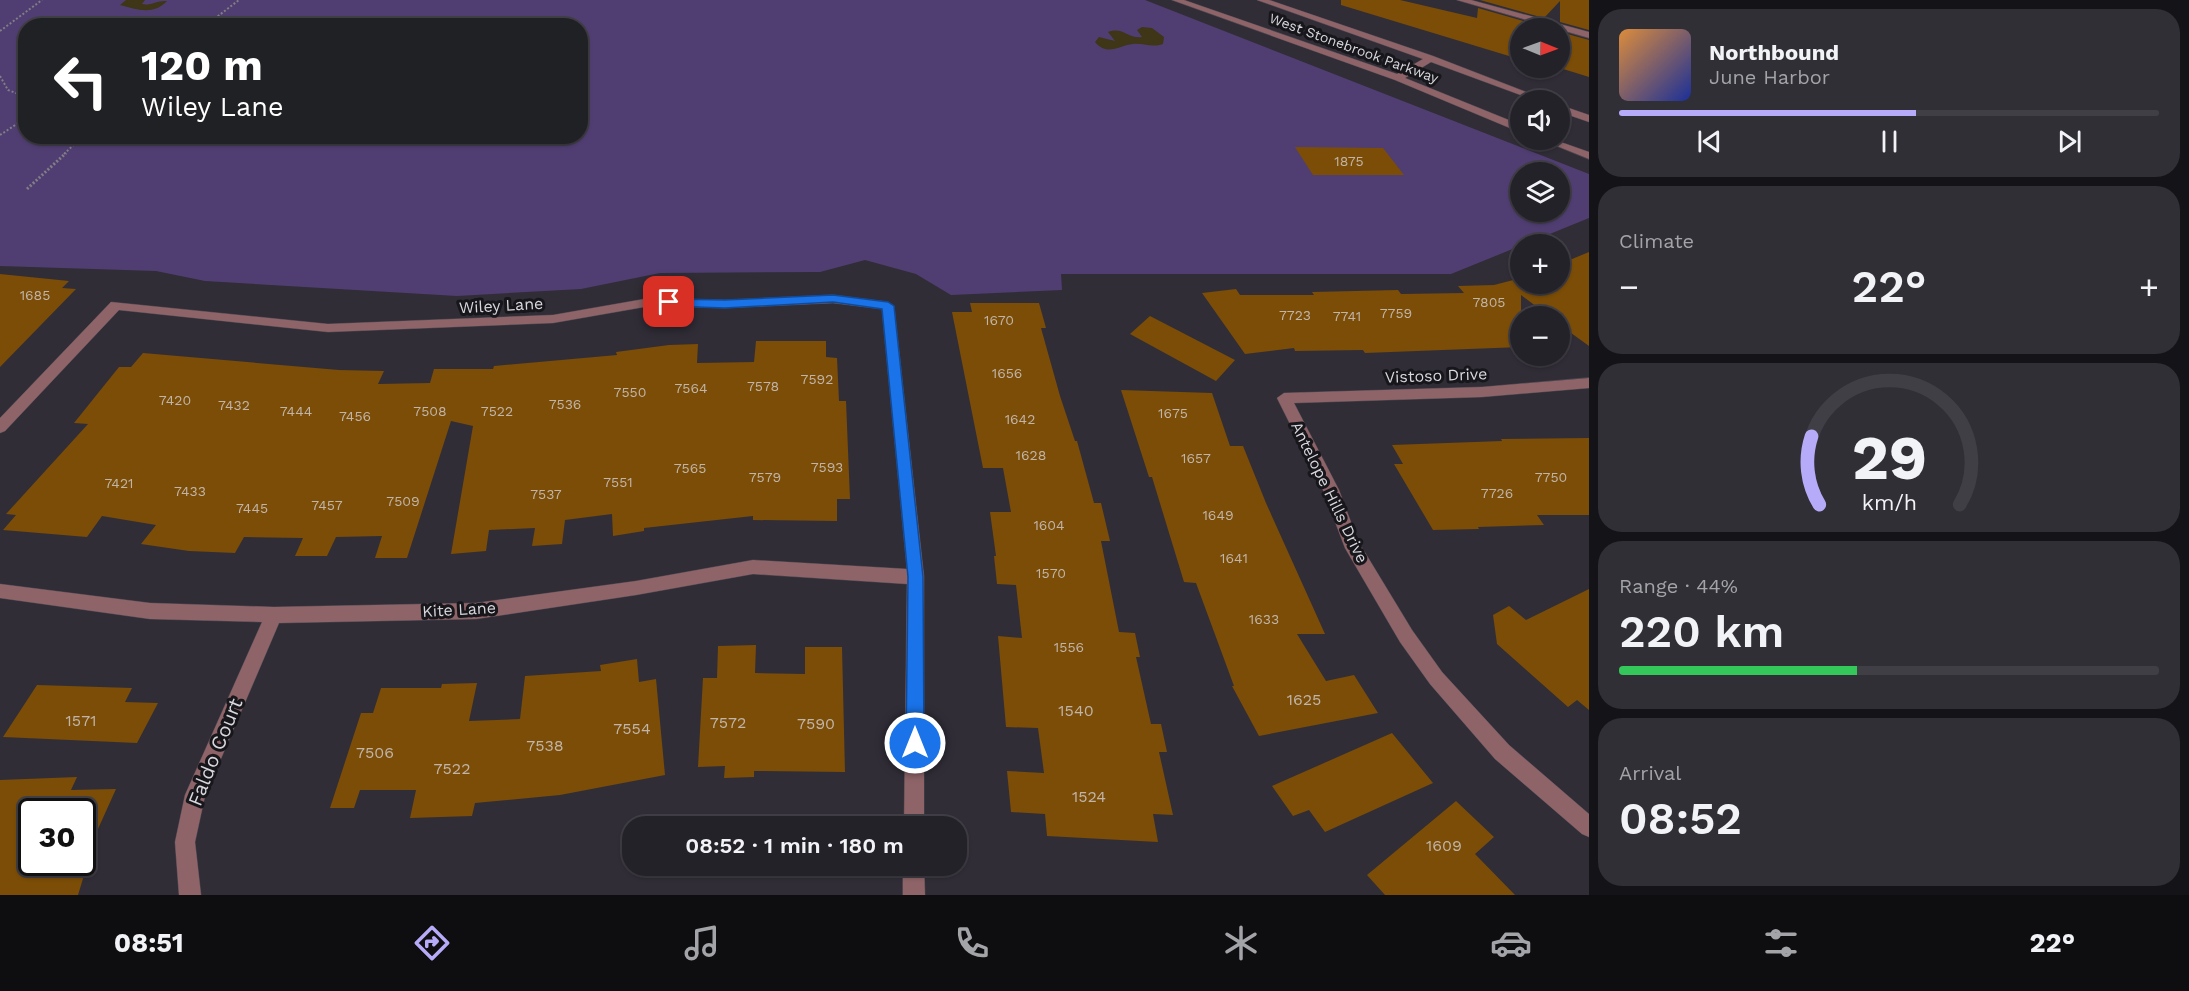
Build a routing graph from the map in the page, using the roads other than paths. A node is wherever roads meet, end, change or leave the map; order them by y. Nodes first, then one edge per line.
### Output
1 (1176, 0) edge
2 (1261, 0) edge
3 (1461, 0) edge
4 (1589, 35) edge
5 (1430, 58) junction
6 (1398, 78) junction
7 (1515, 90) edge
8 (1570, 112) edge
9 (1589, 119) edge
10 (1510, 124) edge
11 (1570, 149) edge
12 (1589, 156) edge
13 (1589, 383) edge
14 (1284, 398) joint
15 (0, 427) edge
16 (916, 577) junction
17 (0, 591) edge
18 (274, 615) junction
19 (914, 816) edge
20 (1589, 827) edge
21 (914, 876) edge
22 (190, 895) edge
23 (914, 895) edge

1 - 6 street, West Stonebrook Parkway
2 - 5 street, West Stonebrook Parkway
3 - 4 street
5 - 6 street
5 - 7 street, West Stonebrook Parkway
6 - 10 street, West Stonebrook Parkway
8 - 9 street
11 - 12 street
13 - 14 street, Vistoso Drive
14 - 20 street, Antelope Hills Drive
15 - 16 street, Wiley Lane
16 - 18 street, Kite Lane
16 - 19 street
17 - 18 street, Kite Lane
18 - 22 street, Faldo Court
21 - 23 street

